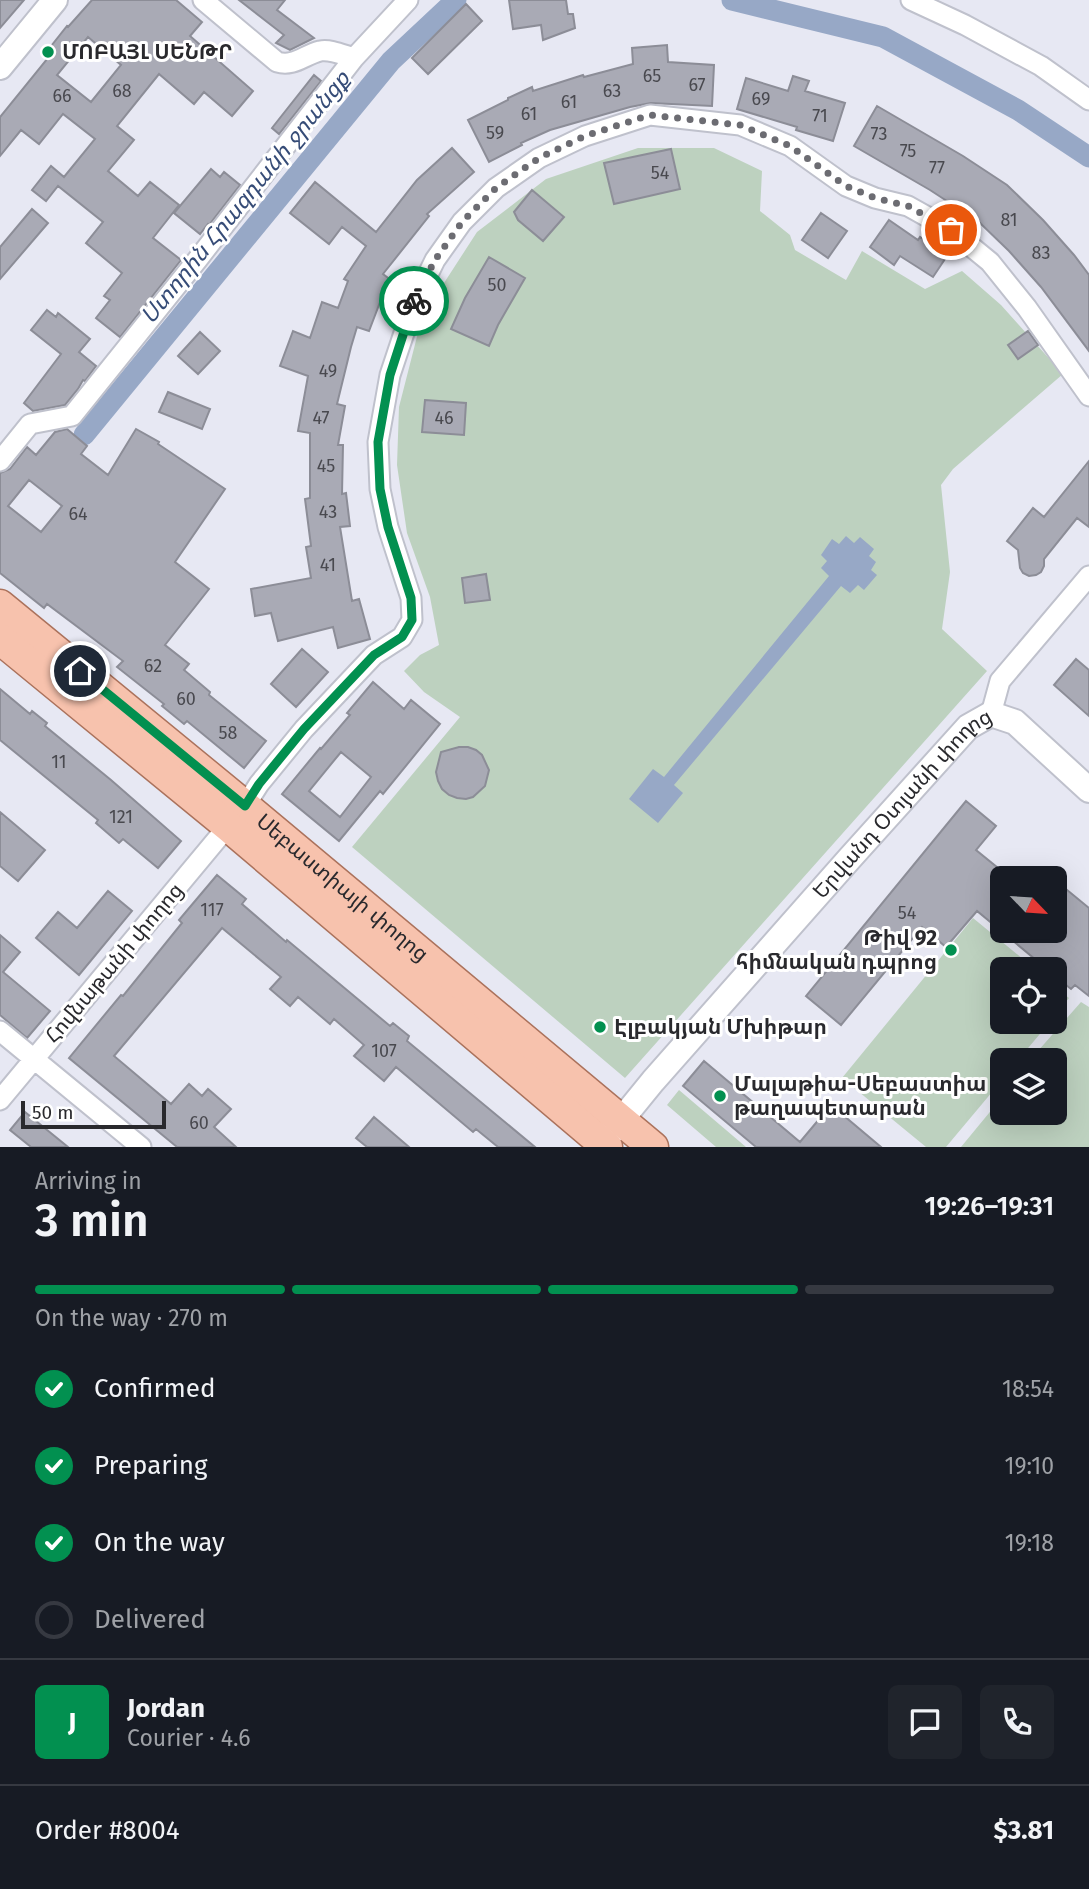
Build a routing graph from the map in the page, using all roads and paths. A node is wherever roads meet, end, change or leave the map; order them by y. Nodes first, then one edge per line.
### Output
1 (55, 0) edge
2 (203, 0) edge
3 (408, 0) edge
4 (911, 0) edge
5 (354, 58) junction
6 (0, 66) edge
7 (1089, 100) edge
8 (1089, 396) edge
9 (0, 461) edge
10 (1089, 576) edge
11 (0, 605) edge
12 (0, 639) edge
13 (991, 714) junction
14 (1089, 790) edge
15 (237, 816) junction
16 (0, 1031) edge
17 (34, 1059) junction
18 (0, 1100) edge
19 (608, 1139) edge
20 (141, 1147) edge
21 (653, 1147) edge

1 - 6 street
2 - 5 street
3 - 5 street
4 - 7 street
5 - 9 street
8 - 15 street, Հովնաթանի փողոց
10 - 13 street, Երվանդ Օտյանի փողոց
11 - 15 main road, Սեբաստիայի փողոց
12 - 15 main road, Սեբաստիայի փողոց
13 - 14 street
13 - 19 street, Երվանդ Օտյանի փողոց
15 - 17 street, Հովնաթանի փողոց
15 - 19 main road, Սեբաստիայի փողոց
16 - 17 street
17 - 18 street, Հովնաթանի փողոց
17 - 20 street
19 - 21 main road, Սեբաստիայի փողոց

